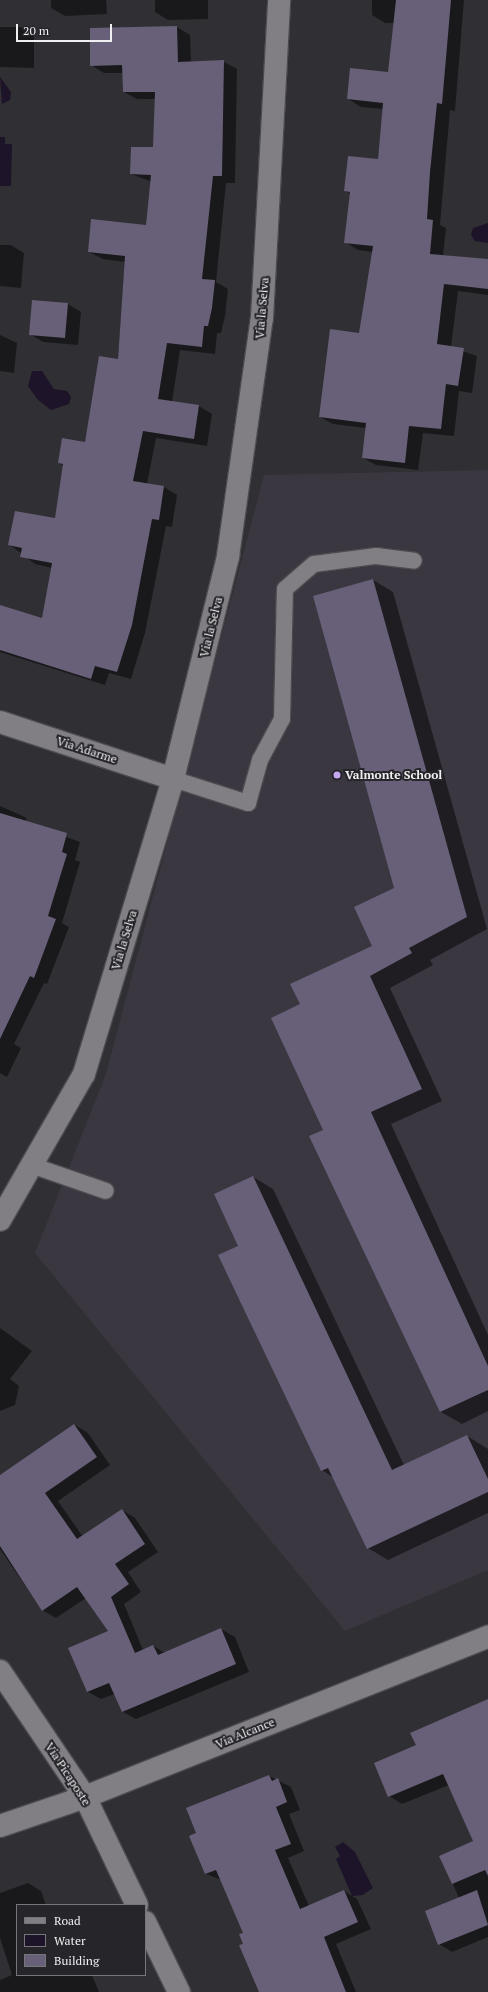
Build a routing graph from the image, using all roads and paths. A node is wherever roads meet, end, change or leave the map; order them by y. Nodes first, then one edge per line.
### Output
1 (279, 0) edge
2 (414, 561) dead end
3 (0, 722) edge
4 (173, 779) junction
5 (32, 1165) junction
6 (106, 1191) dead end
7 (0, 1220) edge
8 (488, 1637) edge
9 (0, 1671) edge
10 (85, 1797) junction
11 (0, 1826) edge
12 (137, 1904) edge
13 (146, 1924) edge
14 (178, 1992) edge

1 - 4 street, Via la Selva
2 - 4 lane
3 - 4 street, Via Adarme
4 - 5 street, Via la Selva
5 - 6 lane
5 - 7 street, Via la Selva
8 - 10 street, Via Alcance
9 - 10 street, Via Picaposte
10 - 11 street, Via Alcance
10 - 12 street, Via Picaposte
13 - 14 street

